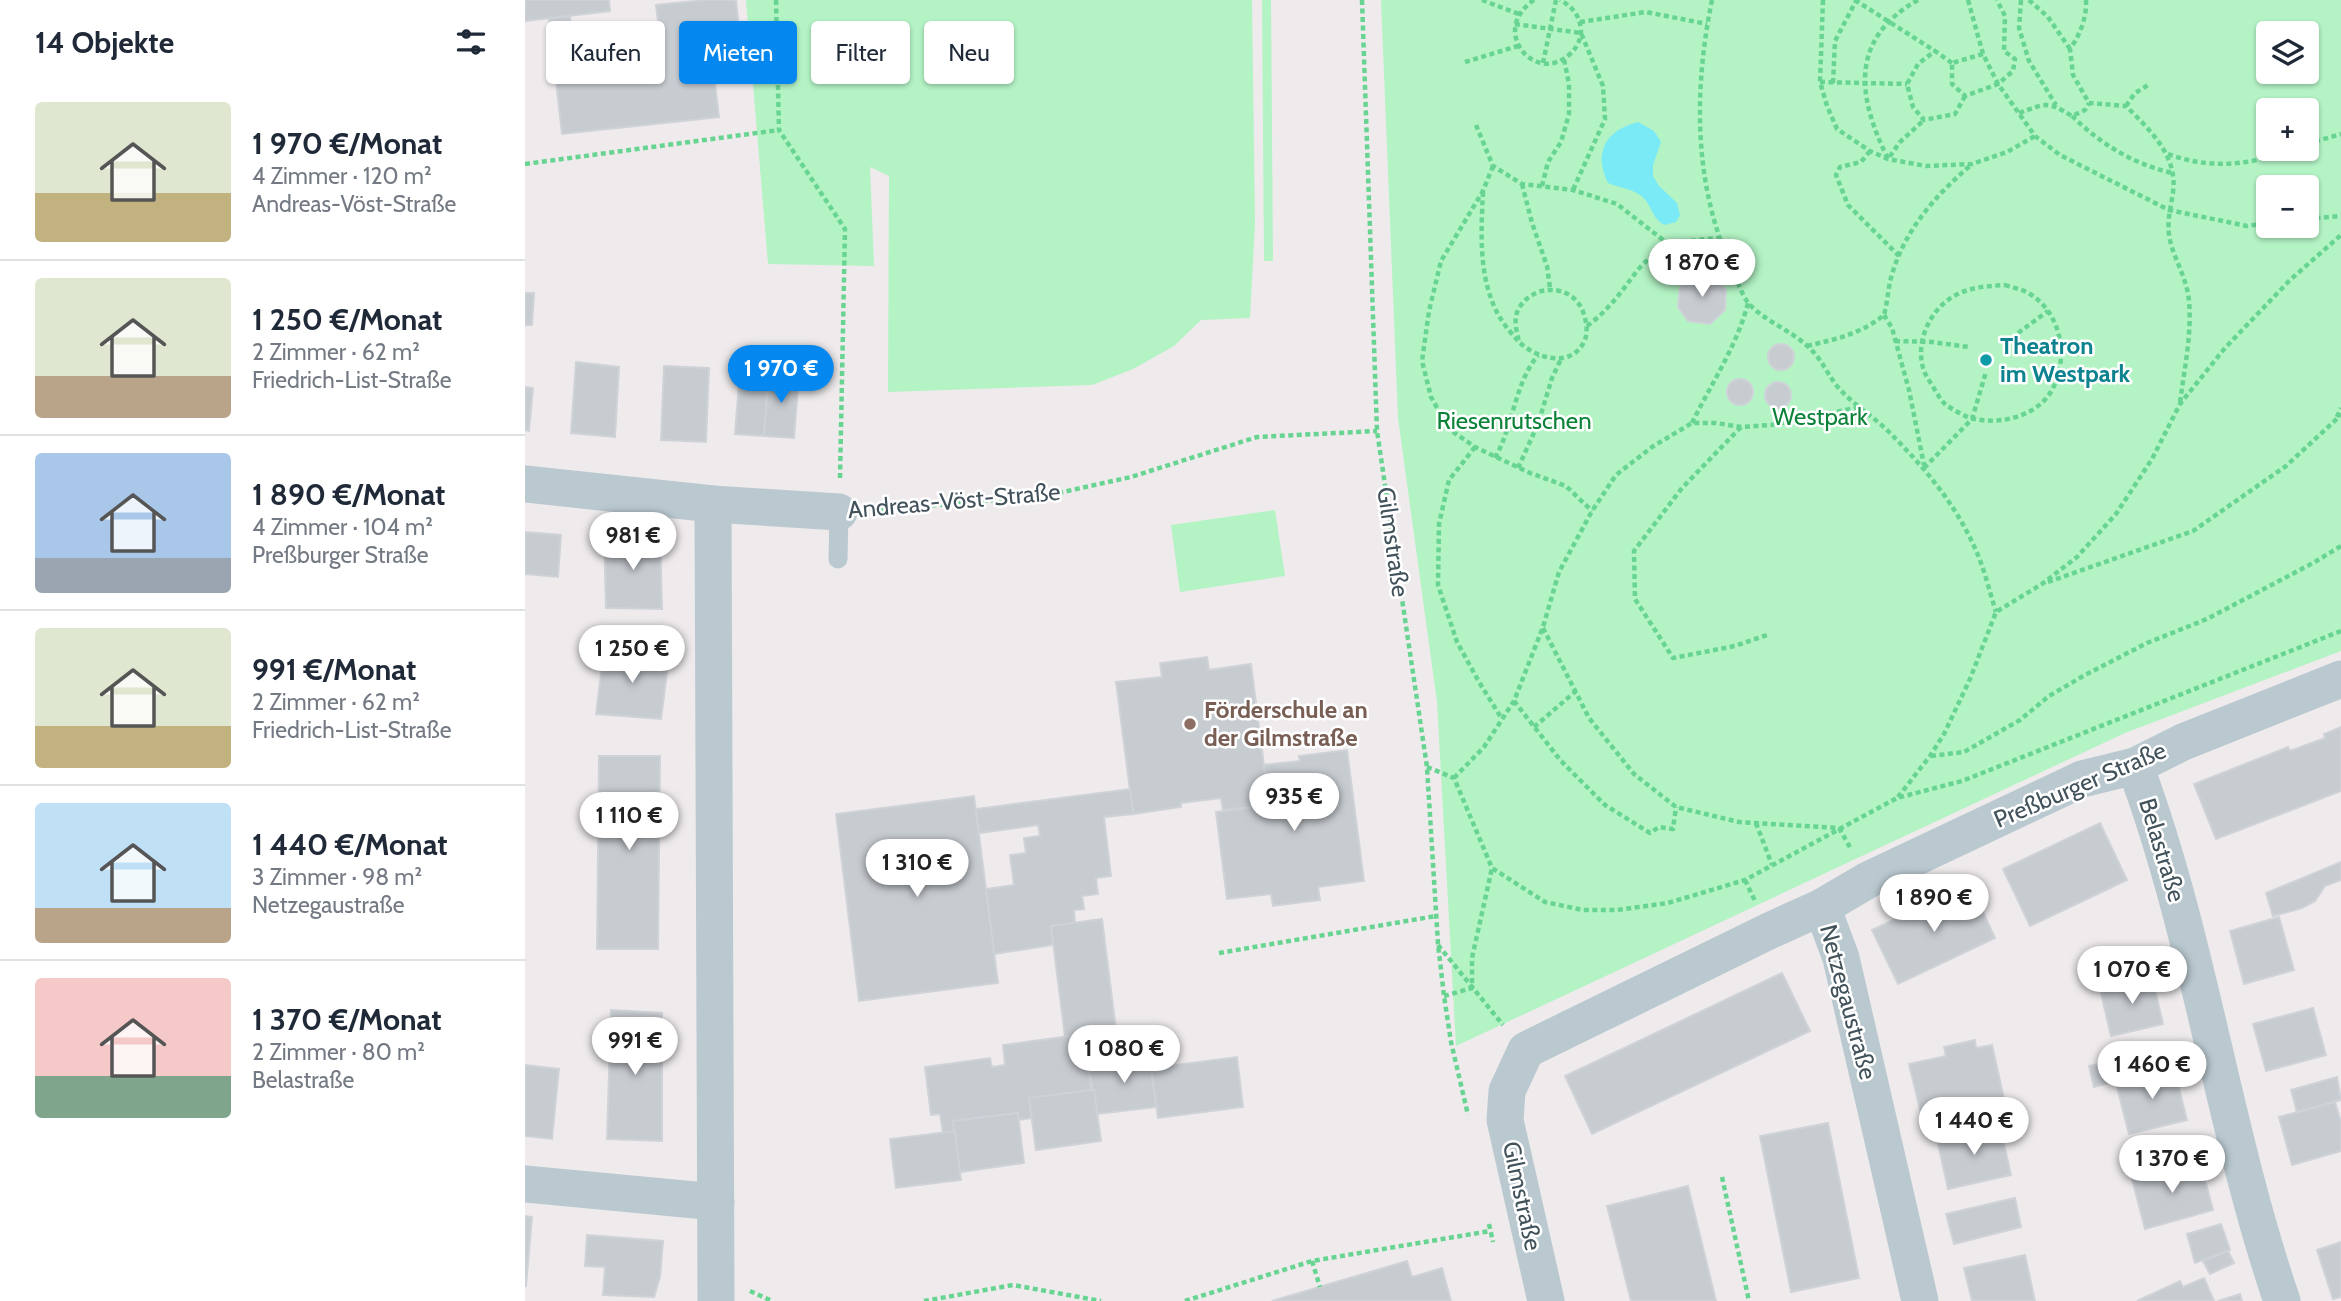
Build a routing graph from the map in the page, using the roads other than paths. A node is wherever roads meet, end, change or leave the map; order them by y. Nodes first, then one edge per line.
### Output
1 (525, 484) edge
2 (713, 503) junction
3 (839, 512) joint
4 (838, 559) dead end
5 (2341, 679) edge
6 (2135, 766) junction
7 (1822, 907) junction
8 (1507, 1091) joint
9 (525, 1184) edge
10 (716, 1202) junction
11 (716, 1301) edge
12 (1546, 1301) edge
13 (1920, 1301) edge
14 (2282, 1301) edge

1 - 2 street, Andreas-Vöst-Straße
2 - 3 street, Andreas-Vöst-Straße
2 - 10 street
3 - 4 lane
5 - 6 street, Preßburger Straße
6 - 7 street, Preßburger Straße
6 - 14 street, Belastraße
7 - 8 street, Preßburger Straße
7 - 13 street, Netzegaustraße
8 - 12 street, Gilmstraße
9 - 10 street
10 - 11 street

